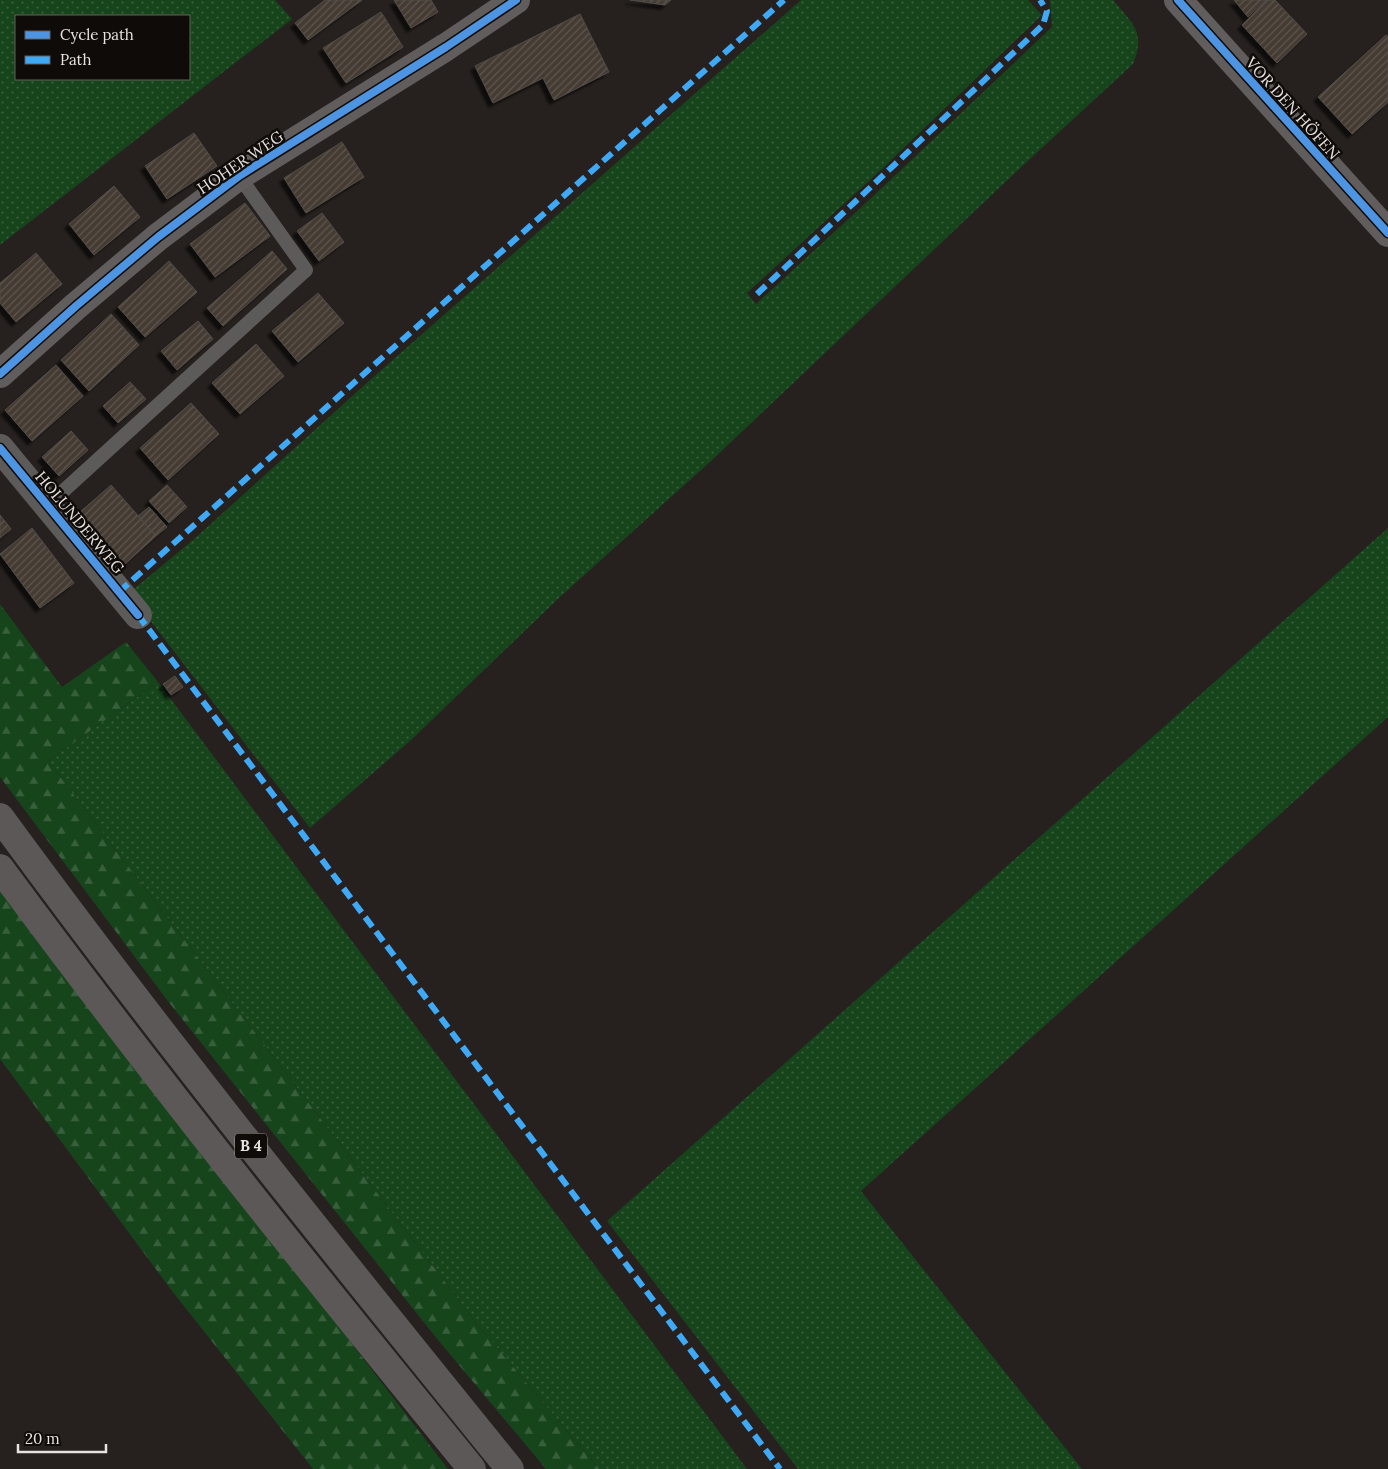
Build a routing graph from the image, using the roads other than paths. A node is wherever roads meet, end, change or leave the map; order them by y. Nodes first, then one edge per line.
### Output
1 (516, 0) edge
2 (1178, 0) edge
3 (239, 176) junction
4 (1388, 233) edge
5 (0, 374) edge
6 (0, 448) edge
7 (48, 505) junction
8 (138, 615) dead end
9 (0, 817) edge
10 (0, 868) edge
11 (472, 1469) edge
12 (510, 1469) edge

1 - 3 street, HOHER WEG
2 - 4 street, VOR DEN HÖFEN
3 - 5 street, HOHER WEG
3 - 7 lane, HOLUNDERWEG
6 - 7 street, HOLUNDERWEG
7 - 8 street, HOLUNDERWEG
9 - 12 highway, B 4
10 - 11 highway, B 4

